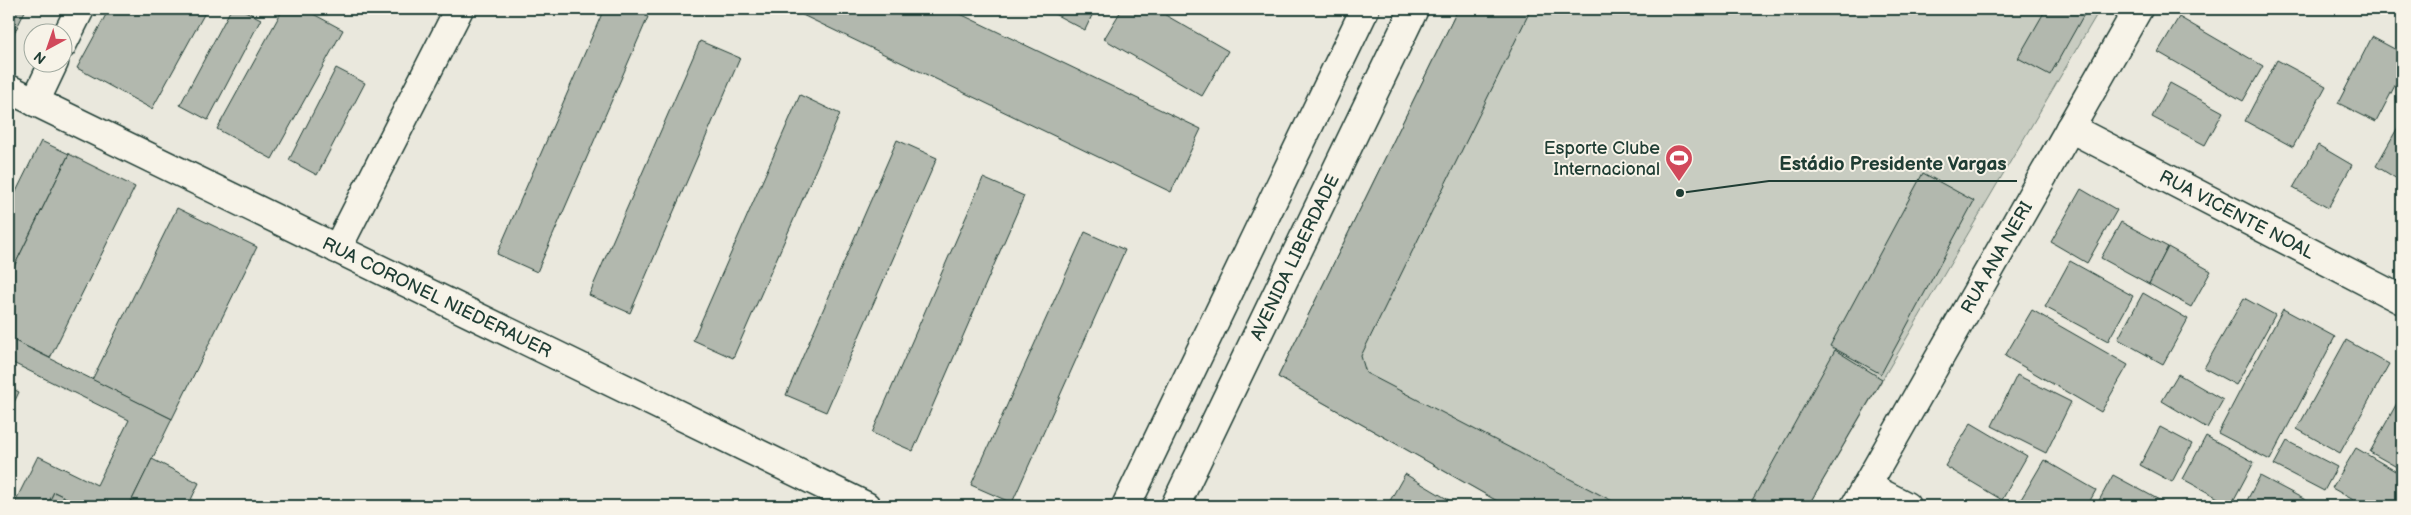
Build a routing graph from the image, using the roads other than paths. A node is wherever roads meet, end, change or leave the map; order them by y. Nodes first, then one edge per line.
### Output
1 (80, 9) edge
2 (459, 9) edge
3 (1365, 9) edge
4 (1414, 9) edge
5 (2138, 9) edge
6 (72, 25) edge
7 (49, 72) edge
8 (9, 89) edge
9 (35, 102) junction
10 (2070, 128) junction
11 (337, 249) junction
12 (2402, 300) edge
13 (1861, 496) edge
14 (866, 506) edge
15 (1126, 506) edge
16 (1174, 506) edge
17 (1906, 506) edge

1 - 6 street
2 - 11 street
3 - 15 street
4 - 16 street, AVENIDA LIBERDADE
5 - 10 street, RUA ANA NERI
7 - 9 street
8 - 9 street, RUA CORONEL NIEDERAUER
9 - 11 street, RUA CORONEL NIEDERAUER
10 - 12 street, RUA VICENTE NOAL
10 - 13 street, RUA ANA NERI
11 - 14 street, RUA CORONEL NIEDERAUER
13 - 17 street

